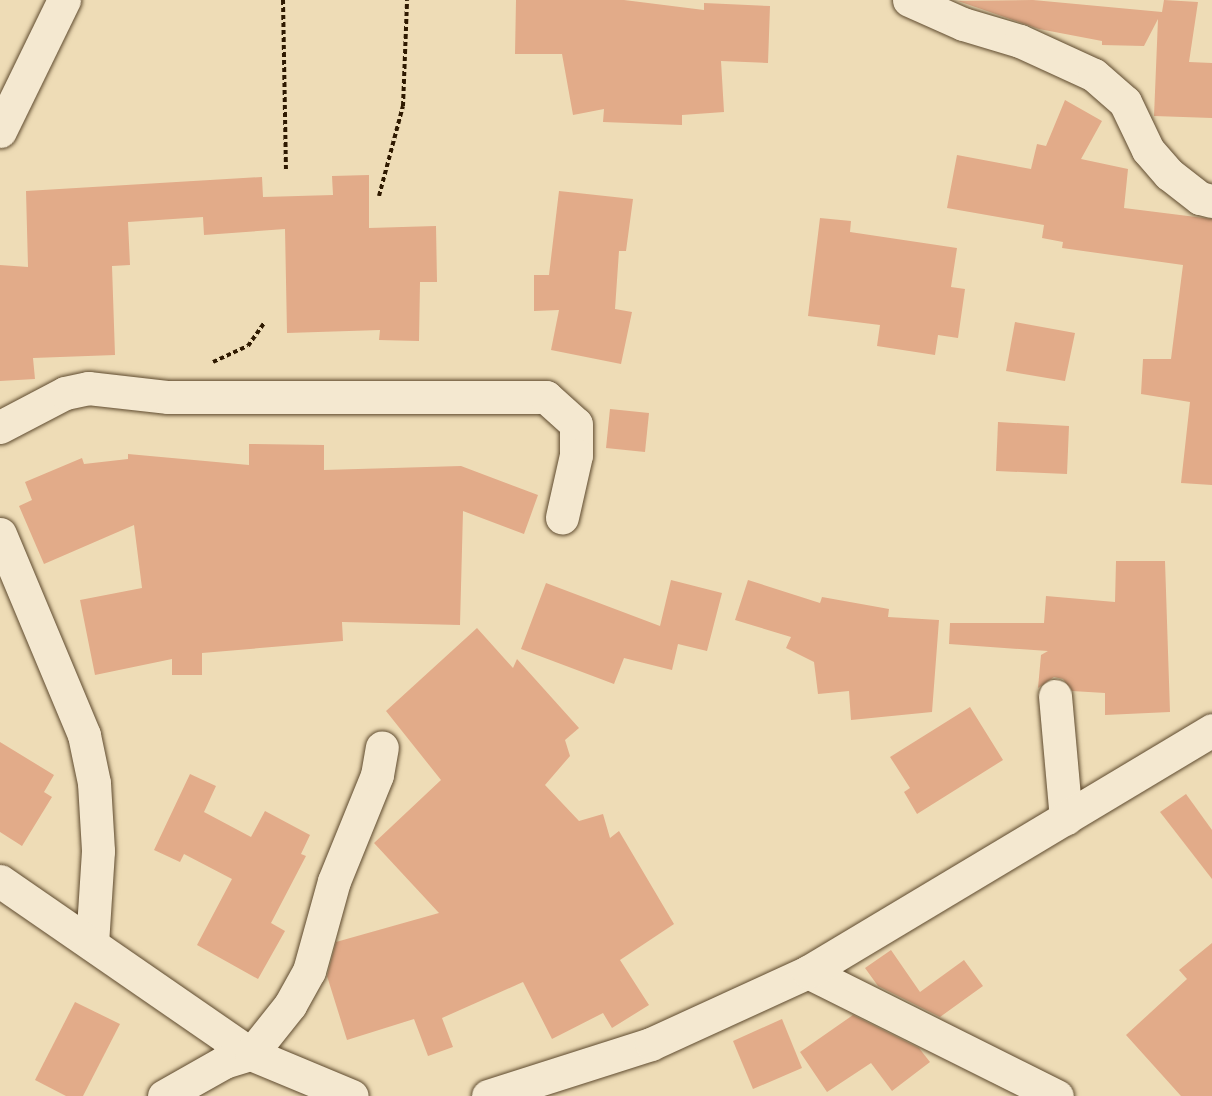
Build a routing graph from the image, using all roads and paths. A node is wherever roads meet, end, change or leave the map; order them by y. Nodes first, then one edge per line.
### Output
1 (64, 0) edge
2 (283, 0) edge
3 (407, 0) edge
4 (909, 0) edge
5 (0, 131) edge
6 (286, 171) dead end
7 (379, 196) dead end
8 (1212, 201) edge
9 (0, 427) edge
10 (562, 517) dead end
11 (0, 534) edge
12 (1055, 696) dead end
13 (1212, 730) edge
14 (382, 747) dead end
15 (1066, 819) junction
16 (0, 881) edge
17 (92, 943) junction
18 (808, 972) junction
19 (251, 1054) junction
20 (165, 1096) edge
21 (352, 1096) edge
22 (488, 1096) edge
23 (1057, 1096) edge

1 - 5 street
2 - 6 path
3 - 7 path
4 - 8 street
9 - 10 street
11 - 17 street
12 - 15 street
13 - 15 street
14 - 19 street
15 - 18 street
16 - 17 street
17 - 19 street
18 - 22 street
18 - 23 street
19 - 20 street
19 - 21 street

